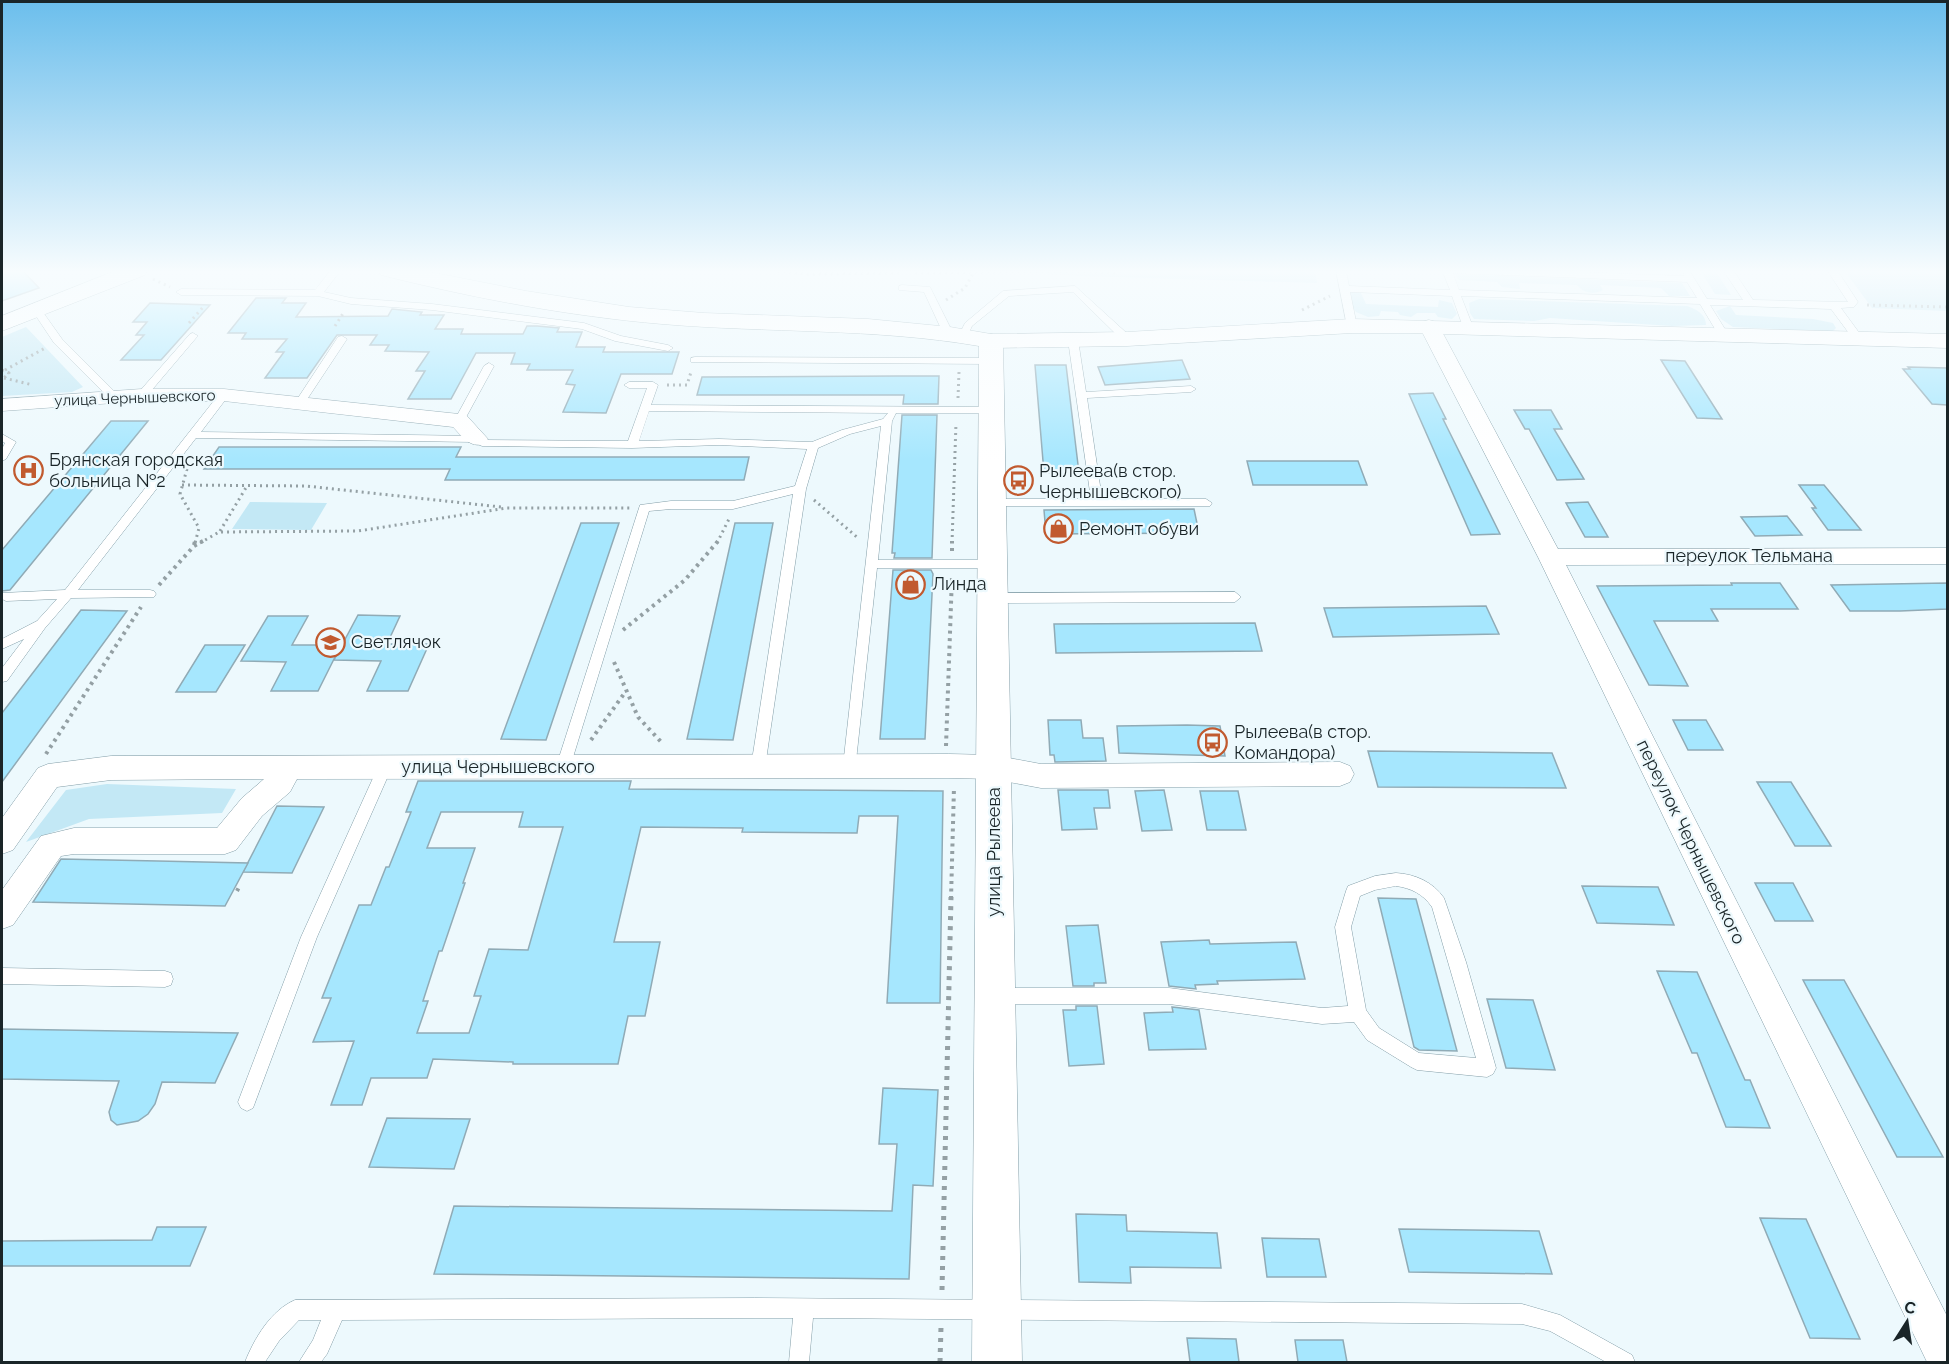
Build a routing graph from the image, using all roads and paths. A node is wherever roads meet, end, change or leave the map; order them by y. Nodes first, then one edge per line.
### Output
1 (53, 334) edge
2 (612, 334) edge
3 (897, 334) edge
4 (961, 334) edge
5 (969, 334) edge
6 (1121, 334) edge
7 (1220, 334) edge
8 (1433, 334) edge
9 (1710, 334) edge
10 (1723, 334) joint
11 (1855, 334) edge
12 (193, 336) edge
13 (1858, 338) junction
14 (342, 339) dead end
15 (1127, 339) junction
16 (1073, 340) junction
17 (1947, 340) edge
18 (58, 341) junction
19 (970, 346) junction
20 (668, 348) dead end
21 (695, 360) joint
22 (489, 366) dead end
23 (3, 370) edge
24 (2, 380) edge
25 (653, 385) junction
26 (629, 386) dead end
27 (1191, 389) dead end
28 (142, 395) junction
29 (224, 395) junction
30 (1081, 395) junction
31 (113, 396) junction
32 (299, 404) junction
33 (2, 405) edge
34 (645, 408) junction
35 (896, 410) junction
36 (974, 410) junction
37 (459, 421) junction
38 (887, 421) junction
39 (191, 435) junction
40 (205, 435) junction
41 (2, 437) edge
42 (477, 439) junction
43 (632, 445) junction
44 (813, 446) junction
45 (2, 457) edge
46 (182, 485) junction
47 (247, 485) junction
48 (800, 489) junction
49 (992, 503) junction
50 (1097, 503) junction
51 (1206, 503) dead end
52 (733, 505) junction
53 (507, 508) junction
54 (644, 508) junction
55 (219, 532) junction
56 (194, 546) junction
57 (873, 550) junction
58 (1947, 556) edge
59 (1550, 557) junction
60 (871, 564) junction
61 (952, 564) junction
62 (992, 581) junction
63 (68, 594) junction
64 (150, 594) junction
65 (6, 596) dead end
66 (1235, 597) dead end
67 (42, 624) junction
68 (620, 633) dead end
69 (2, 644) edge
70 (615, 653) dead end
71 (2, 676) edge
72 (626, 691) junction
73 (596, 747) dead end
74 (669, 750) dead end
75 (850, 766) junction
76 (949, 766) junction
77 (385, 767) junction
78 (563, 767) junction
79 (758, 767) junction
80 (993, 767) junction
81 (288, 768) junction
82 (1340, 774) dead end
83 (48, 776) junction
84 (2, 841) edge
85 (2, 915) edge
86 (2, 976) edge
87 (165, 979) dead end
88 (995, 996) junction
89 (1358, 1013) junction
90 (247, 1102) dead end
91 (804, 1309) junction
92 (941, 1309) junction
93 (997, 1309) junction
94 (336, 1310) junction
95 (255, 1362) edge
96 (309, 1362) edge
97 (799, 1362) edge
98 (940, 1362) edge
99 (997, 1362) edge
100 (1625, 1362) edge
101 (1947, 1362) edge

1 - 18 lane
2 - 20 lane
3 - 19 main road
4 - 19 lane
5 - 19 lane
6 - 15 lane
7 - 15 main road
8 - 59 street, переулок Чернышевского
9 - 10 main road
10 - 13 main road
11 - 13 lane
12 - 28 lane
13 - 17 main road
14 - 32 lane
15 - 16 main road
16 - 19 main road
16 - 30 lane
18 - 23 path
18 - 31 lane
19 - 21 lane
19 - 36 main road, улица Рылеева
19 - 36 path
21 - 25 path
22 - 37 lane
23 - 24 path
25 - 26 lane
25 - 34 lane
27 - 30 lane
28 - 29 street, улица Чернышевского
28 - 31 street, улица Чернышевского
29 - 32 street, улица Чернышевского
29 - 39 lane
30 - 50 lane
31 - 33 street, улица Чернышевского
32 - 37 street, улица Чернышевского
34 - 35 lane
34 - 43 lane
35 - 36 lane
35 - 38 lane
36 - 49 main road, улица Рылеева
36 - 61 path
37 - 42 street
38 - 44 lane
38 - 57 lane
39 - 40 lane
39 - 63 lane
40 - 42 lane
40 - 46 path
41 - 45 lane
42 - 43 lane
43 - 44 lane
44 - 48 lane
46 - 47 path
46 - 56 path
47 - 53 path
47 - 55 path
48 - 52 lane
48 - 57 path
48 - 79 lane
49 - 50 lane
49 - 62 main road, улица Рылеева
50 - 51 lane
52 - 54 lane
52 - 68 path
53 - 54 path
53 - 55 path
54 - 78 lane
55 - 56 path
56 - 64 path
57 - 60 lane
58 - 59 street, переулок Тельмана
59 - 101 street, переулок Чернышевского
60 - 61 lane
60 - 75 lane
61 - 62 lane
61 - 76 path
62 - 66 lane
62 - 80 main road, улица Рылеева
63 - 64 lane
63 - 65 lane
63 - 67 lane
64 - 83 path
67 - 69 lane
67 - 71 lane
70 - 72 path
72 - 73 path
72 - 74 path
75 - 76 street, улица Чернышевского
75 - 79 street, улица Чернышевского
76 - 80 street, улица Чернышевского
76 - 92 path
77 - 78 street, улица Чернышевского
77 - 81 street, улица Чернышевского
77 - 90 lane
78 - 79 street, улица Чернышевского
80 - 82 street, улица Чернышевского
80 - 88 main road, улица Рылеева
81 - 83 street, улица Чернышевского
81 - 85 street
83 - 84 street
86 - 87 lane
88 - 89 lane
88 - 93 main road, улица Рылеева
89 - 89 lane
91 - 92 lane
91 - 94 lane
91 - 97 lane
92 - 93 lane
92 - 98 path
93 - 99 main road, улица Рылеева
93 - 100 lane
94 - 95 lane
94 - 96 lane

